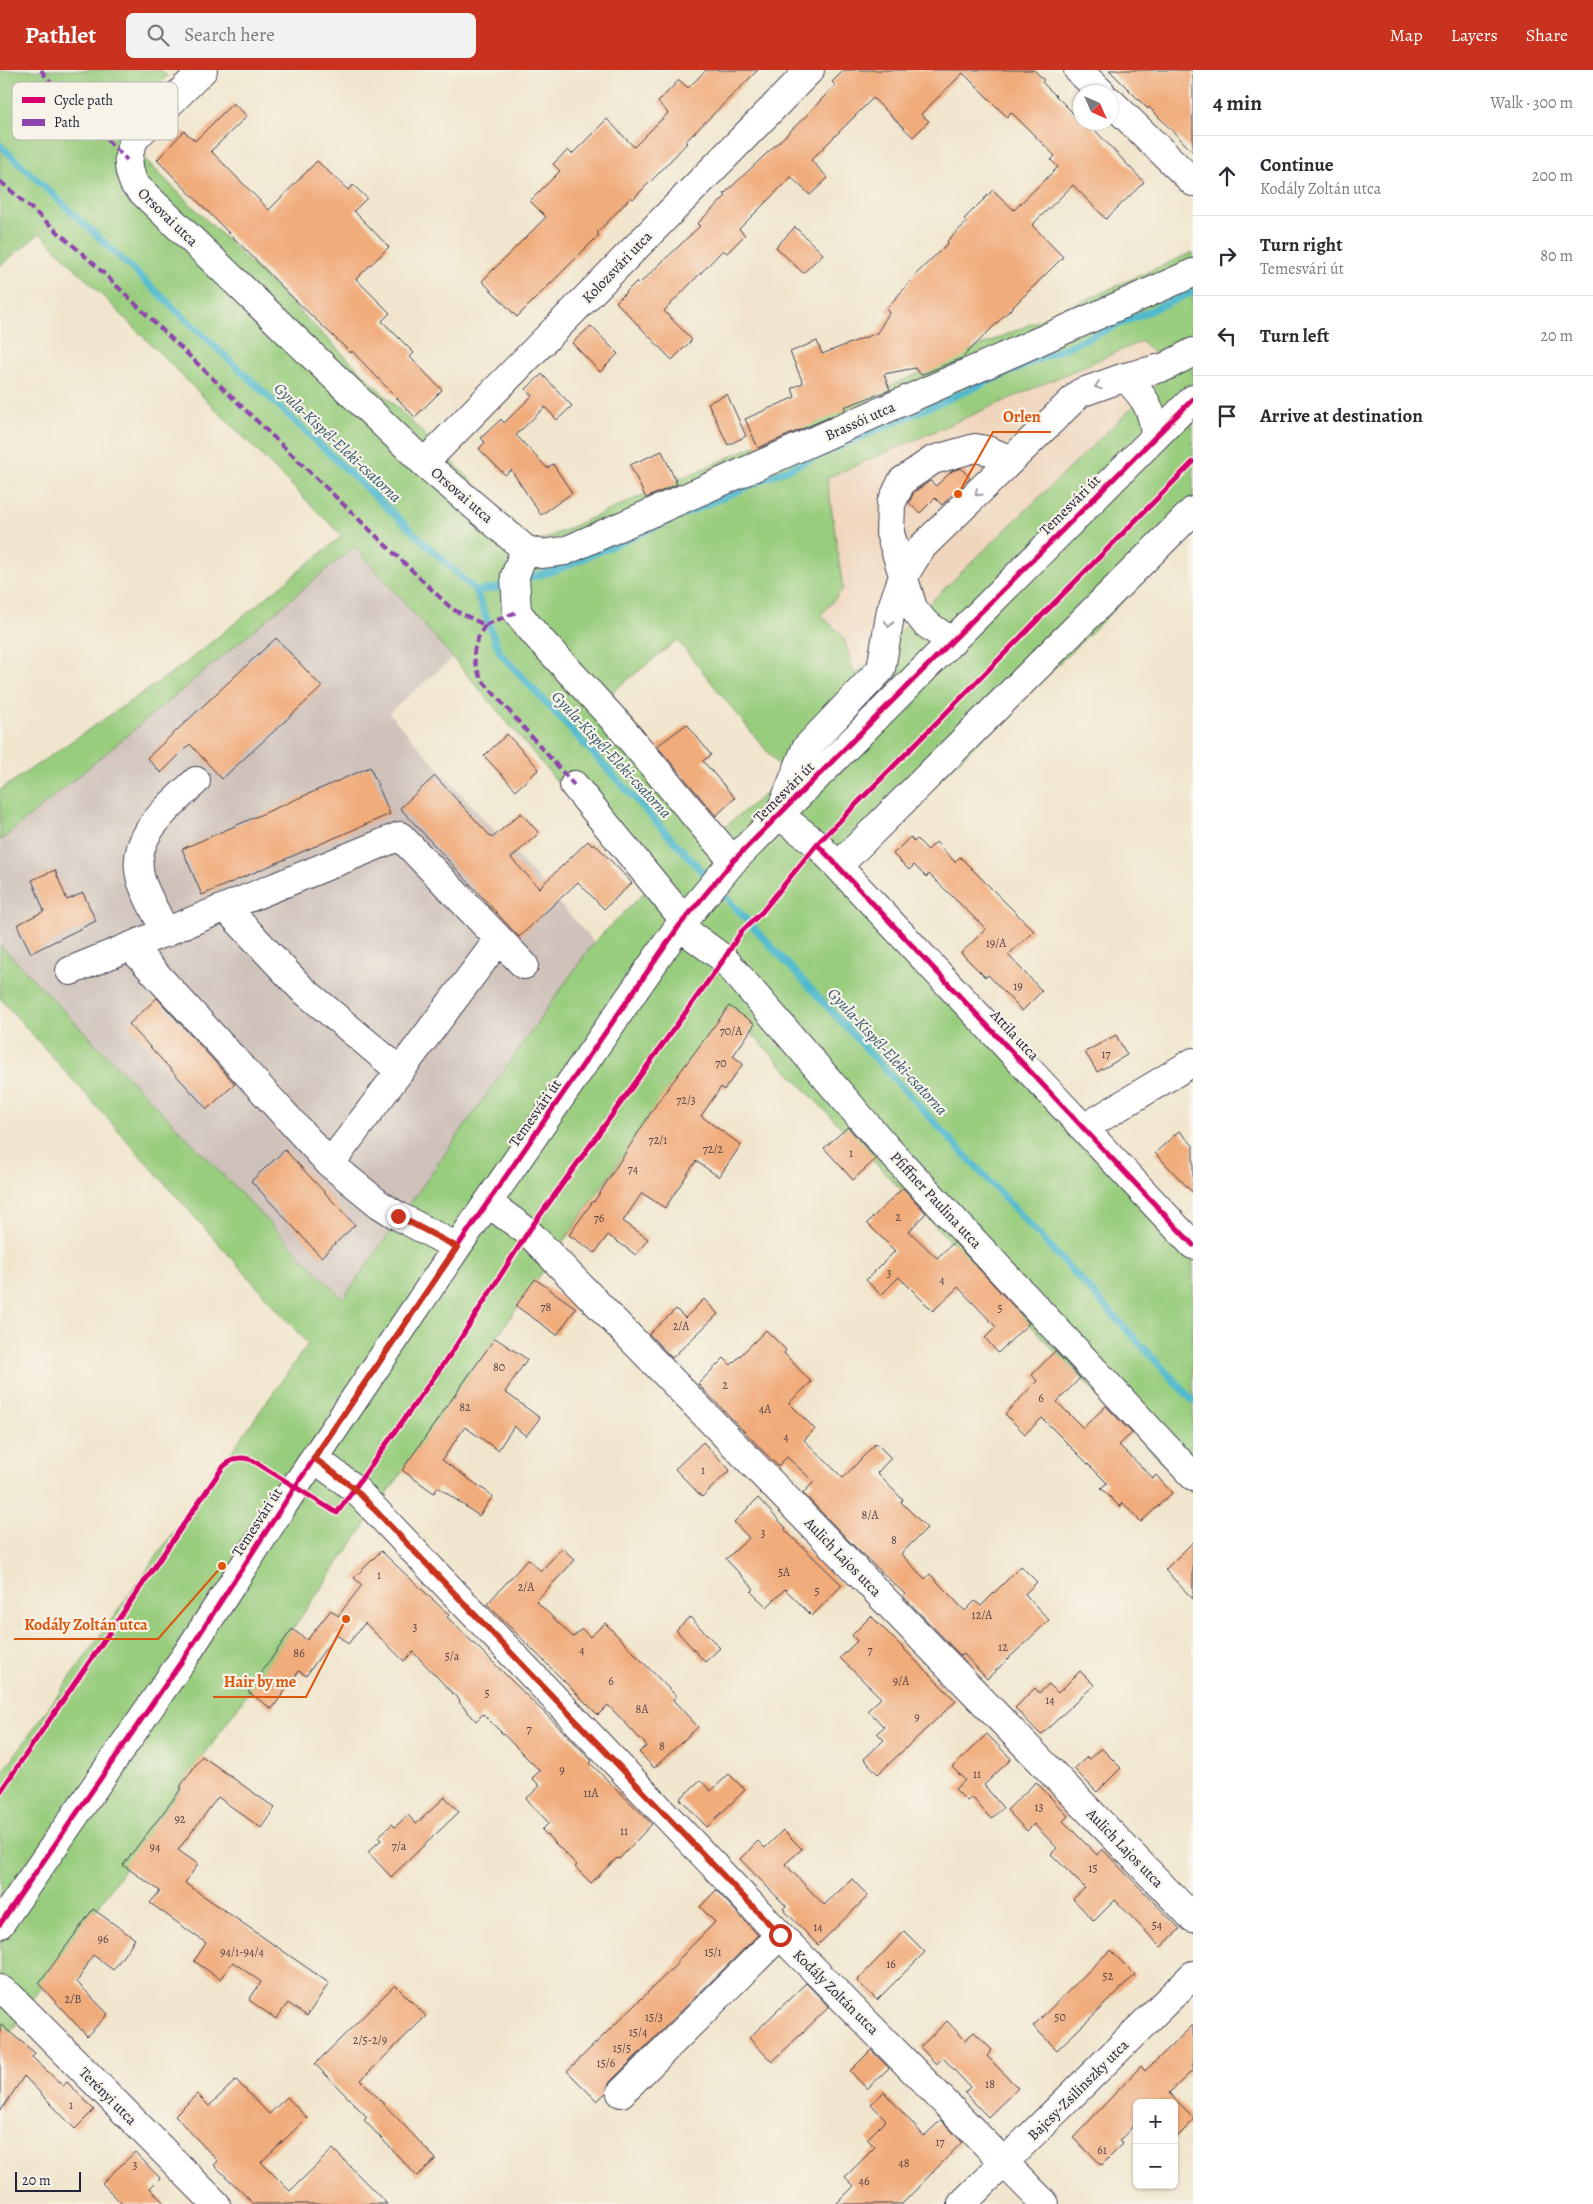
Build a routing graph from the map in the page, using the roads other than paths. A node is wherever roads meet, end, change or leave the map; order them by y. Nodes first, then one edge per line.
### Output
1 (203, 70) edge
2 (810, 70) edge
3 (1078, 70) edge
4 (1094, 85) edge
5 (178, 95) edge
6 (1118, 110) edge
7 (134, 140) edge
8 (1193, 182) edge
9 (1193, 274) edge
10 (1193, 352) edge
11 (1125, 377) junction
12 (1193, 399) edge
13 (1155, 436) junction
14 (1011, 460) junction
15 (424, 463) junction
16 (1193, 511) edge
17 (525, 549) junction
18 (902, 579) junction
19 (952, 642) junction
20 (196, 781) dead end
21 (574, 785) dead end
22 (779, 815) junction
23 (729, 865) junction
24 (838, 866) junction
25 (226, 908) junction
26 (686, 917) junction
27 (166, 933) junction
28 (500, 939) junction
29 (131, 948) junction
30 (524, 965) dead end
31 (70, 971) dead end
32 (1193, 1062) edge
33 (400, 1071) junction
34 (1084, 1128) junction
35 (330, 1164) junction
36 (488, 1203) junction
37 (1193, 1245) edge
38 (457, 1247) junction
39 (314, 1458) junction
40 (1193, 1476) edge
41 (1193, 1918) edge
42 (0, 1924) edge
43 (780, 1935) junction
44 (1193, 1976) edge
45 (0, 1989) edge
46 (621, 2093) dead end
47 (1004, 2163) junction
48 (216, 2204) edge
49 (962, 2204) edge
50 (1045, 2204) edge

1 - 5 street, Orsovai utca
2 - 15 street, Kolozsvári utca
3 - 4 street
6 - 8 street
7 - 15 street, Orsovai utca
9 - 17 street, Brassói utca
10 - 11 street
11 - 13 street
11 -> 14 street
12 - 13 street, Temesvári út
13 - 19 street, Temesvári út
14 -> 18 street
14 - 18 street
15 - 17 street, Orsovai utca
16 - 24 street
17 - 23 street
18 - 19 street
18 -> 22 street
19 - 22 street, Temesvári út
20 - 27 street
21 - 26 street, Pfiffner Paulina utca
22 - 23 street, Temesvári út
22 - 24 street, Attila utca
23 - 26 street, Temesvári út
24 - 34 street, Attila utca
25 - 27 street
25 - 28 street
25 - 33 street
26 - 36 street, Temesvári út
26 - 40 street, Pfiffner Paulina utca
27 - 29 street
28 - 30 street
28 - 33 street
29 - 31 street
29 - 35 street
32 - 34 street
33 - 35 street
34 - 37 street, Attila utca
35 - 38 street
36 - 38 street, Temesvári út
36 - 41 street, Aulich Lajos utca
38 - 39 street, Temesvári út
39 - 42 street, Temesvári út
39 - 43 street, Kodály Zoltán utca
43 - 46 street
43 - 47 street, Kodály Zoltán utca
44 - 47 street, Bajcsy-Zsilinszky utca
45 - 48 street, Terényi utca
47 - 49 street, Bajcsy-Zsilinszky utca
47 - 50 street, Kodály Zoltán utca

